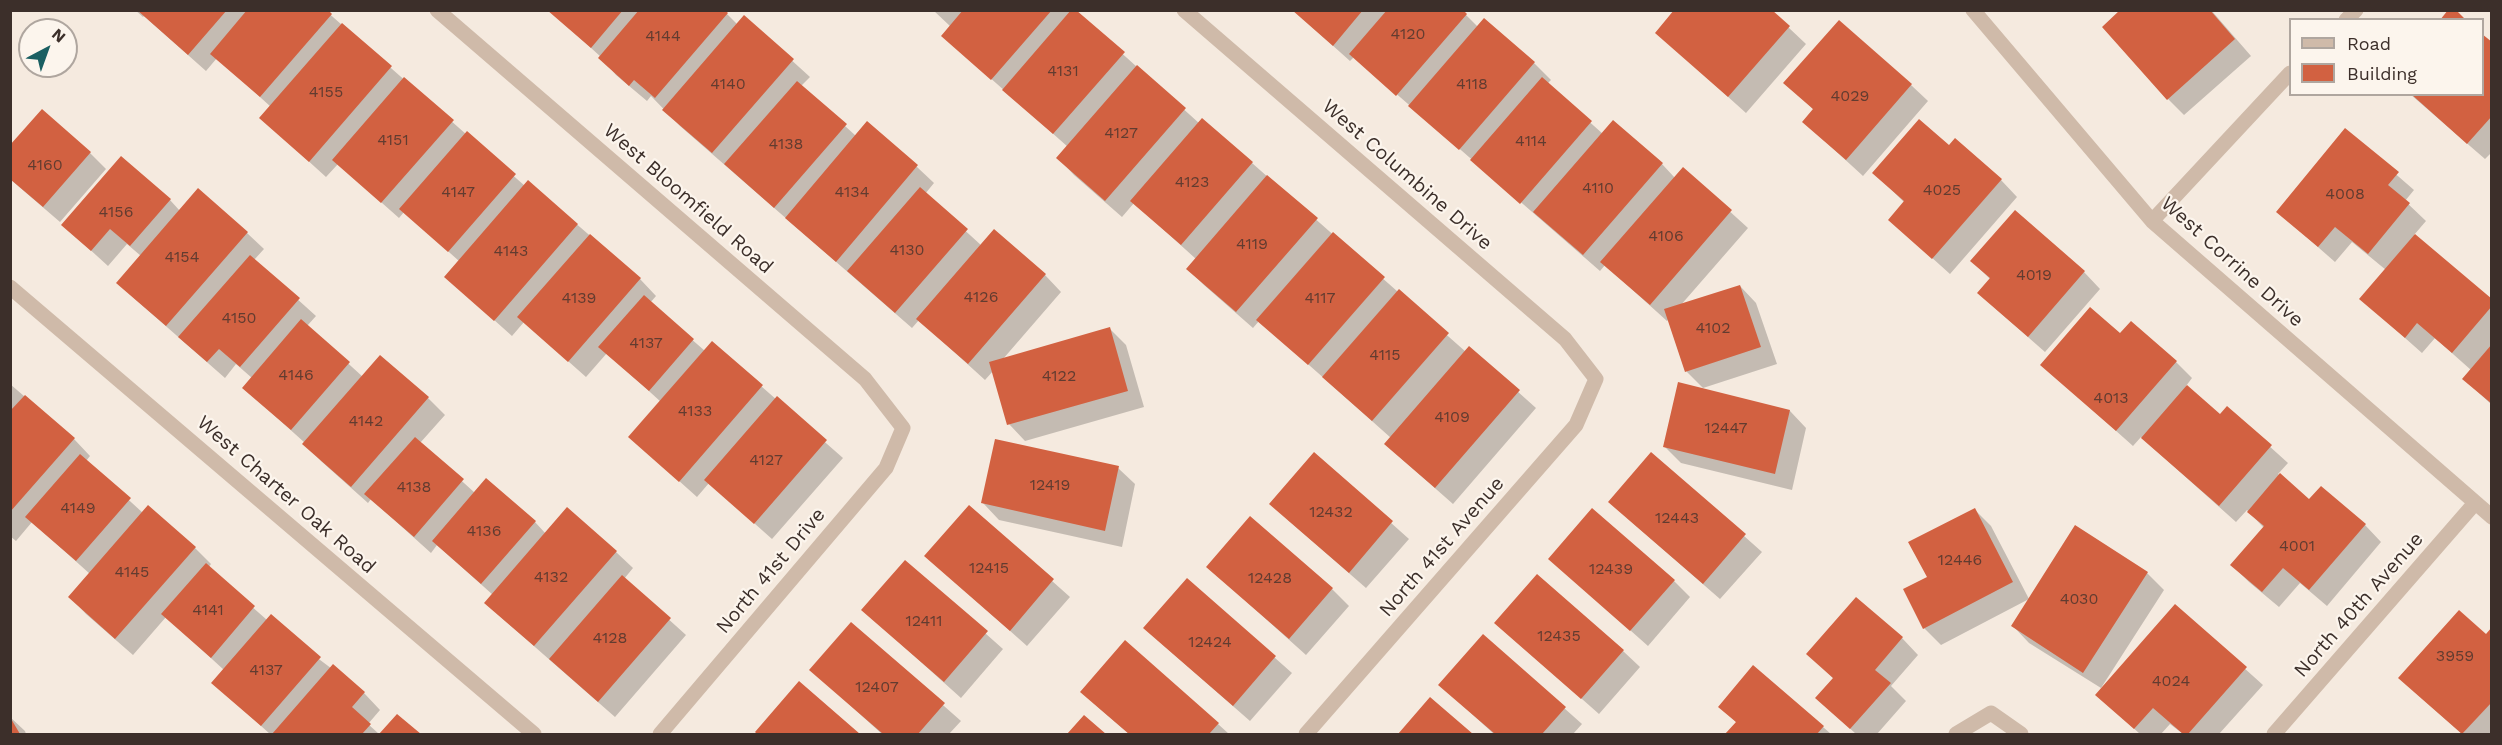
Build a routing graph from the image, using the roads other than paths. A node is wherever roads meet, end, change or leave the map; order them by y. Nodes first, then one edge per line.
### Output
1 (437, 10) edge
2 (1184, 10) edge
3 (1973, 10) edge
4 (2289, 75) edge
5 (2152, 221) junction
6 (10, 287) edge
7 (1596, 379) joint
8 (903, 428) joint
9 (2475, 503) junction
10 (2492, 517) edge
11 (534, 735) edge
12 (660, 735) edge
13 (1306, 735) edge
14 (1956, 735) edge
15 (2021, 735) edge
16 (2274, 735) edge

1 - 8 street, West Bloomfield Road
2 - 7 street, West Columbine Drive
3 - 5 street, West Corrine Drive
4 - 5 street
5 - 9 street, West Corrine Drive
6 - 11 street, West Charter Oak Road
7 - 13 street, North 41st Avenue
8 - 12 street, North 41st Drive
9 - 10 street, West Corrine Drive
9 - 16 street, North 40th Avenue
14 - 15 street

